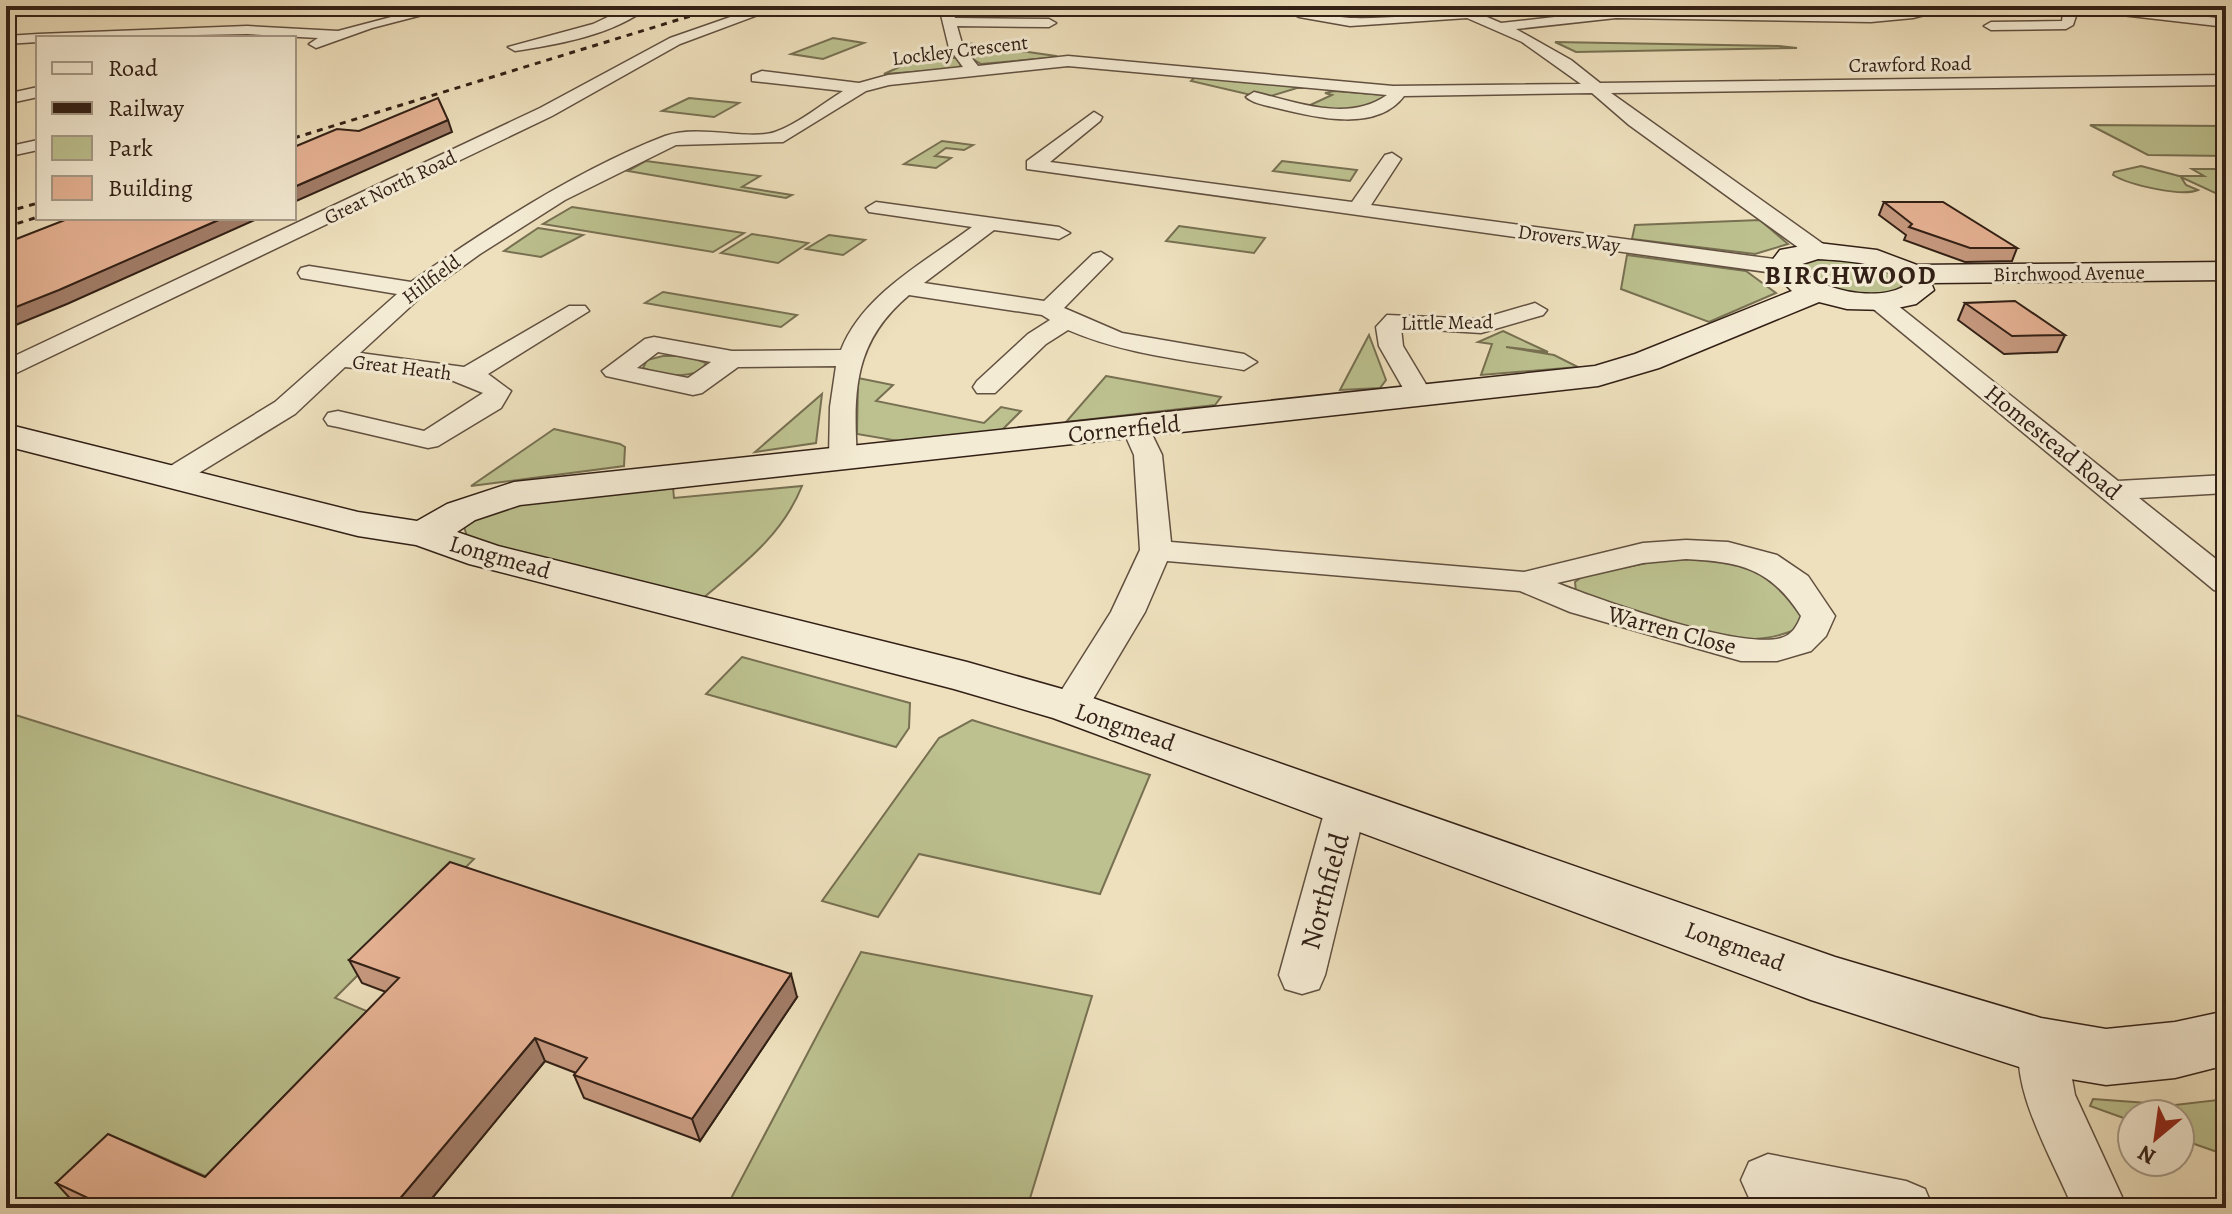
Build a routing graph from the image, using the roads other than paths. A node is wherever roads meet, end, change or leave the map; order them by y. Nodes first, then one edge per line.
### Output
1 (450, 6) edge
2 (643, 6) edge
3 (775, 6) edge
4 (911, 6) edge
5 (1282, 6) edge
6 (1450, 6) edge
7 (1952, 6) edge
8 (2071, 6) edge
9 (2079, 6) edge
10 (2212, 6) edge
11 (1469, 14) junction
12 (949, 22) junction
13 (1049, 23) dead end
14 (2226, 23) edge
15 (1991, 26) dead end
16 (1500, 27) junction
17 (2154, 28) dead end
18 (337, 35) junction
19 (92, 36) edge
20 (36, 38) edge
21 (6, 40) edge
22 (515, 47) dead end
23 (296, 54) dead end
24 (973, 70) junction
25 (1193, 73) junction
26 (767, 74) dead end
27 (2204, 80) junction
28 (2226, 80) edge
29 (1594, 87) junction
30 (860, 88) junction
31 (2226, 89) edge
32 (1393, 91) junction
33 (36, 92) edge
34 (6, 99) edge
35 (1094, 117) dead end
36 (746, 139) joint
37 (36, 145) edge
38 (6, 152) edge
39 (1392, 159) dead end
40 (876, 208) dead end
41 (1357, 210) junction
42 (989, 224) junction
43 (1059, 233) dead end
44 (1818, 251) junction
45 (1101, 259) dead end
46 (1781, 267) junction
47 (2226, 271) edge
48 (309, 273) dead end
49 (1911, 274) junction
50 (908, 288) junction
51 (415, 290) junction
52 (1817, 292) junction
53 (1879, 302) junction
54 (1535, 310) dead end
55 (577, 311) dead end
56 (1057, 316) junction
57 (852, 358) junction
58 (335, 359) junction
59 (732, 359) dead end
60 (1244, 362) dead end
61 (6, 370) edge
62 (469, 375) junction
63 (986, 387) dead end
64 (1420, 396) junction
65 (338, 419) dead end
66 (1136, 428) junction
67 (6, 435) edge
68 (843, 458) junction
69 (174, 476) junction
70 (2226, 484) edge
71 (2113, 490) junction
72 (424, 534) junction
73 (1156, 550) junction
74 (1526, 582) junction
75 (2226, 583) edge
76 (1070, 707) junction
77 (1346, 806) junction
78 (1302, 975) dead end
79 (2226, 1038) edge
80 (2041, 1046) junction
81 (1768, 1180) dead end
82 (1906, 1208) edge
83 (2091, 1208) edge

1 - 18 street
2 - 22 street
3 - 61 street, Great North Road
4 - 12 street
5 - 11 street
6 - 11 street
7 - 16 street
8 - 15 street
9 - 14 street
10 - 14 street
11 - 16 street
12 - 13 street
12 - 24 street
14 - 17 street
16 - 29 street
18 - 19 street
18 - 23 street
20 - 21 street
24 - 25 street, Lockley Crescent
24 - 30 street, Lockley Crescent
25 - 32 street, Lockley Crescent
25 - 32 street, Lockley Crescent
26 - 30 street
27 - 28 street, Crawford Road
27 - 29 street, Crawford Road
27 - 31 street
29 - 32 street, Lockley Crescent
29 - 44 street
30 - 36 street, Lockley Crescent
33 - 34 street
35 - 41 street, Drovers Way
36 - 51 street, Hillfield
37 - 38 street
39 - 41 street
40 - 42 street
41 - 46 street, Drovers Way
42 - 43 street
42 - 50 street
44 - 46 street
44 - 49 street
45 - 56 street
46 - 52 street
47 - 49 street, Birchwood Avenue
48 - 51 street
49 - 53 street
50 - 56 street
50 - 57 street
51 - 58 street, Hillfield
52 - 53 street
52 - 64 street, Cornerfield
53 - 71 street, Homestead Road
54 - 64 street, Little Mead
55 - 62 street, Great Heath
56 - 60 street
56 - 63 street
57 - 59 street
57 - 68 street
58 - 62 street, Great Heath
58 - 69 street, Hillfield
62 - 65 street, Great Heath
64 - 66 street, Cornerfield
66 - 68 street, Cornerfield
66 - 73 street
67 - 69 street, Longmead
68 - 72 street, Cornerfield
69 - 72 street, Longmead
70 - 71 street
71 - 75 street, Homestead Road
72 - 76 street, Longmead
73 - 74 street, Warren Close
73 - 76 street
74 - 74 street, Warren Close
76 - 77 street, Longmead
77 - 78 street, Northfield
77 - 80 street, Longmead
79 - 80 street, Longmead
80 - 83 street
81 - 82 street

